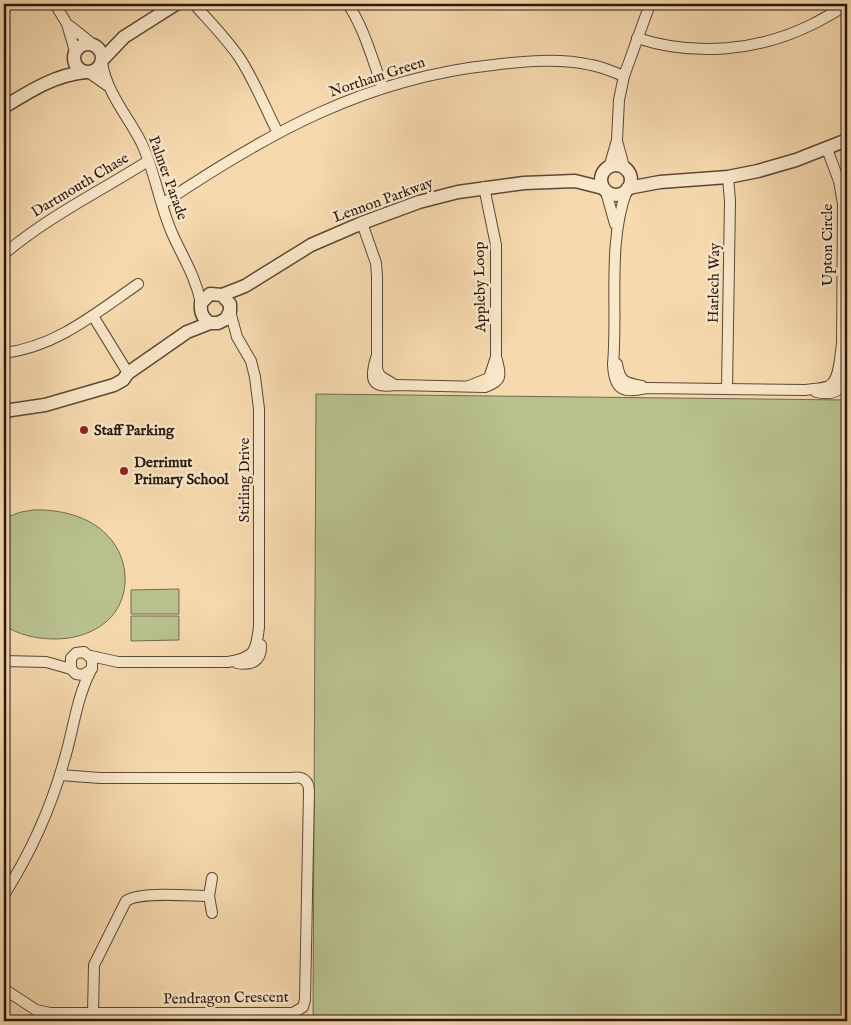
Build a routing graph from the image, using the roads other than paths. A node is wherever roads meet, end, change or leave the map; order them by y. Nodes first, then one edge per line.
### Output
1 (54, 4) edge
2 (176, 4) edge
3 (194, 4) edge
4 (348, 4) edge
5 (650, 4) edge
6 (847, 5) edge
7 (67, 24) junction
8 (124, 37) junction
9 (637, 38) junction
10 (92, 44) junction
11 (75, 52) junction
12 (102, 61) junction
13 (87, 72) junction
14 (624, 76) junction
15 (53, 79) junction
16 (108, 86) junction
17 (383, 88) junction
18 (4, 107) edge
19 (278, 133) junction
20 (617, 140) junction
21 (847, 140) edge
22 (827, 149) junction
23 (148, 161) junction
24 (607, 169) junction
25 (627, 172) junction
26 (728, 177) junction
27 (575, 181) junction
28 (660, 182) junction
29 (484, 188) junction
30 (627, 189) junction
31 (605, 190) junction
32 (162, 204) junction
33 (362, 223) junction
34 (616, 230) junction
35 (4, 254) edge
36 (196, 282) junction
37 (138, 284) dead end
38 (245, 286) junction
39 (220, 294) junction
40 (201, 306) junction
41 (230, 310) junction
42 (92, 316) junction
43 (212, 323) junction
44 (187, 332) junction
45 (237, 337) junction
46 (4, 353) edge
47 (128, 373) junction
48 (727, 390) junction
49 (4, 411) edge
50 (73, 656) junction
51 (90, 656) junction
52 (4, 661) edge
53 (46, 662) junction
54 (118, 662) junction
55 (72, 670) junction
56 (91, 671) junction
57 (78, 703) junction
58 (64, 764) junction
59 (60, 775) junction
60 (87, 776) junction
61 (212, 878) dead end
62 (4, 895) edge
63 (209, 896) junction
64 (212, 913) dead end
65 (4, 989) edge
66 (94, 1013) junction
67 (258, 1017) edge

1 - 7 street
2 - 8 street
3 - 19 street
4 - 17 street
5 - 9 street
6 - 9 street
7 - 10 street
7 - 11 street
8 - 10 street
8 - 12 street
9 - 14 street
10 - 11 street
10 - 12 street
11 - 13 street
11 - 15 street
12 - 13 street
12 - 16 street, Palmer Parade
13 - 15 street
13 - 16 street, Palmer Parade
14 - 17 street, Northam Green
14 - 20 street
15 - 18 street
16 - 23 street, Palmer Parade
17 - 19 street, Northam Green
19 - 32 street, Northam Green
20 - 24 street
20 - 25 street
21 - 22 street
22 - 26 street
22 - 48 street, Upton Circle
23 - 32 street, Palmer Parade
23 - 35 street, Dartmouth Chase
24 - 25 street
24 - 27 street, Lennon Parkway
24 - 31 street
25 - 28 street
25 - 30 street
26 - 28 street
26 - 48 street, Harlech Way
27 - 29 street, Lennon Parkway
27 - 31 street, Lennon Parkway
28 - 30 street
29 - 33 street, Lennon Parkway
29 - 33 street, Appleby Loop
30 - 31 street
30 - 34 street, Upton Circle
31 - 34 street, Upton Circle
32 - 36 street, Palmer Parade
33 - 38 street, Lennon Parkway
34 - 48 street, Upton Circle
36 - 39 street
36 - 40 street, Palmer Parade
37 - 42 street
38 - 39 street, Lennon Parkway
38 - 41 street, Lennon Parkway
39 - 40 street, Lennon Parkway
39 - 41 street
40 - 43 street
40 - 44 street, Lennon Parkway
41 - 43 street, Lennon Parkway
41 - 45 street, Stirling Drive
42 - 46 street
42 - 47 street
43 - 44 street, Lennon Parkway
43 - 45 street, Stirling Drive
44 - 47 street, Lennon Parkway
45 - 54 street, Stirling Drive
47 - 49 street, Lennon Parkway
50 - 51 street
50 - 53 street
50 - 55 street
51 - 54 street, Stirling Drive
51 - 56 street
52 - 53 street
53 - 55 street
54 - 56 street, Stirling Drive
55 - 56 street
55 - 57 street
56 - 57 street
57 - 58 street
58 - 59 street
58 - 60 street, Pendragon Crescent
59 - 60 street, Pendragon Crescent
59 - 62 street
60 - 67 street, Pendragon Crescent
61 - 63 street
63 - 64 street
63 - 66 street
65 - 66 street, Pendragon Crescent
66 - 67 street, Pendragon Crescent

